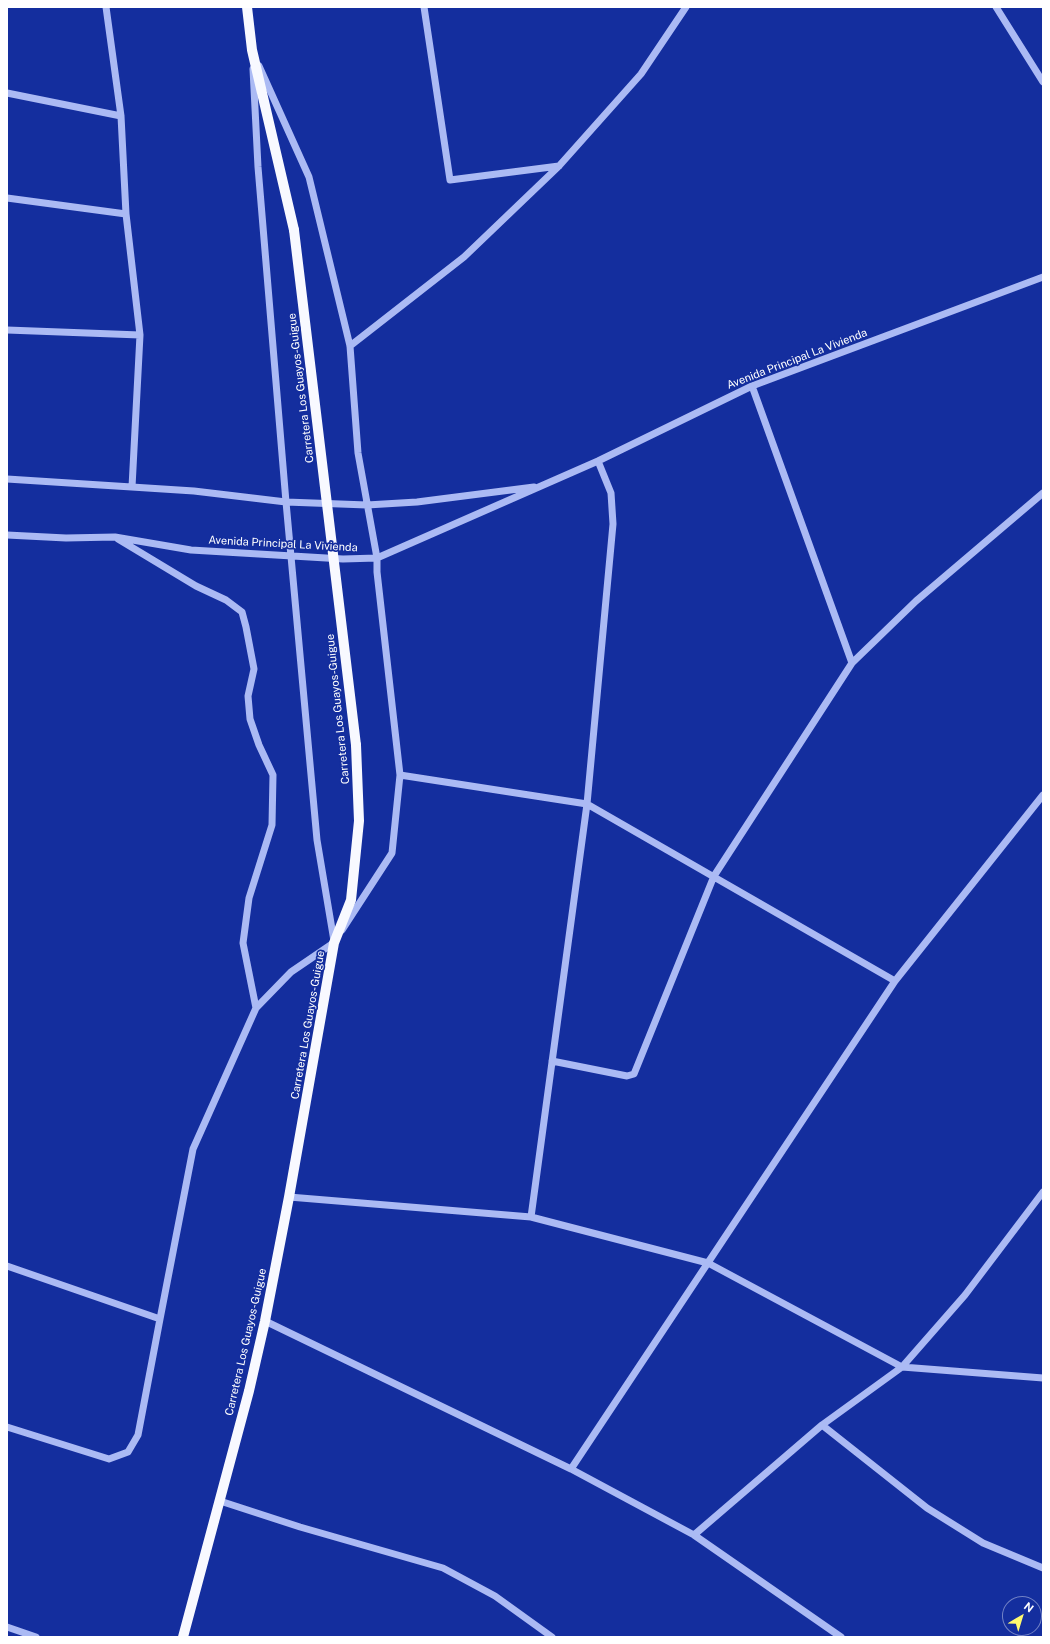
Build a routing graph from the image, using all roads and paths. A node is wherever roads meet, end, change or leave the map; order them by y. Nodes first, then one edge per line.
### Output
1 (106, 7) edge
2 (247, 7) edge
3 (424, 7) edge
4 (686, 7) edge
5 (996, 7) edge
6 (252, 50) junction
7 (1043, 82) edge
8 (7, 93) edge
9 (121, 116) junction
10 (559, 166) junction
11 (7, 198) edge
12 (126, 214) junction
13 (1043, 276) edge
14 (7, 330) edge
15 (140, 335) junction
16 (350, 346) junction
17 (752, 386) junction
18 (598, 461) junction
19 (7, 479) edge
20 (544, 485) junction
21 (132, 487) junction
22 (1043, 493) edge
23 (286, 502) junction
24 (367, 505) junction
25 (7, 535) edge
26 (114, 537) junction
27 (292, 557) junction
28 (377, 558) junction
29 (852, 664) junction
30 (400, 775) junction
31 (1043, 795) edge
32 (587, 804) junction
33 (714, 876) junction
34 (334, 943) junction
35 (896, 981) junction
36 (256, 1008) junction
37 (552, 1061) junction
38 (1043, 1192) edge
39 (289, 1197) junction
40 (531, 1217) junction
41 (708, 1263) junction
42 (7, 1266) edge
43 (160, 1319) junction
44 (265, 1321) junction
45 (902, 1367) junction
46 (1043, 1378) edge
47 (822, 1424) junction
48 (7, 1427) edge
49 (571, 1469) junction
50 (220, 1501) junction
51 (694, 1535) junction
52 (1043, 1568) edge
53 (7, 1627) edge
54 (36, 1637) edge
55 (183, 1637) edge
56 (552, 1637) edge
57 (841, 1637) edge

1 - 9 street
2 - 6 main road, Carretera Los Guayos-Guigue
3 - 10 street
4 - 10 street
5 - 7 street
6 - 16 street
6 - 23 street
6 - 34 main road, Carretera Los Guayos-Guigue, bridge
8 - 9 street
9 - 12 street
10 - 16 street
11 - 12 street
12 - 15 street
13 - 17 street, Avenida Principal La Vivienda
14 - 15 street
15 - 21 street
16 - 24 street
17 - 18 street, Avenida Principal La Vivienda
17 - 29 street
18 - 20 street, Avenida Principal La Vivienda
18 - 32 street
19 - 21 street, Avenida Principal La Vivienda
20 - 24 street, Avenida Principal La Vivienda
20 - 28 street, Avenida Principal La Vivienda
21 - 23 street, Avenida Principal La Vivienda
22 - 29 street
23 - 24 street, Avenida Principal La Vivienda
23 - 27 street
24 - 28 street
25 - 26 street, Avenida Principal La Vivienda
26 - 27 street, Avenida Principal La Vivienda
26 - 36 street
27 - 28 street, Avenida Principal La Vivienda
27 - 34 street
28 - 30 street
29 - 33 street
30 - 32 street
30 - 34 street
31 - 35 street
32 - 33 street
32 - 37 street
33 - 35 street
33 - 37 street
34 - 36 street
34 - 39 main road, Carretera Los Guayos-Guigue
35 - 41 street
36 - 43 street
37 - 40 street
38 - 45 street
39 - 40 street
39 - 44 main road, Carretera Los Guayos-Guigue
40 - 41 street
41 - 45 street
41 - 49 street
42 - 43 street
43 - 48 street
44 - 49 street
44 - 50 main road, Carretera Los Guayos-Guigue
45 - 46 street
45 - 47 street
47 - 51 street
47 - 52 street
49 - 51 street
50 - 55 main road, Carretera Los Guayos-Guigue
50 - 56 street
51 - 57 street
53 - 54 street

